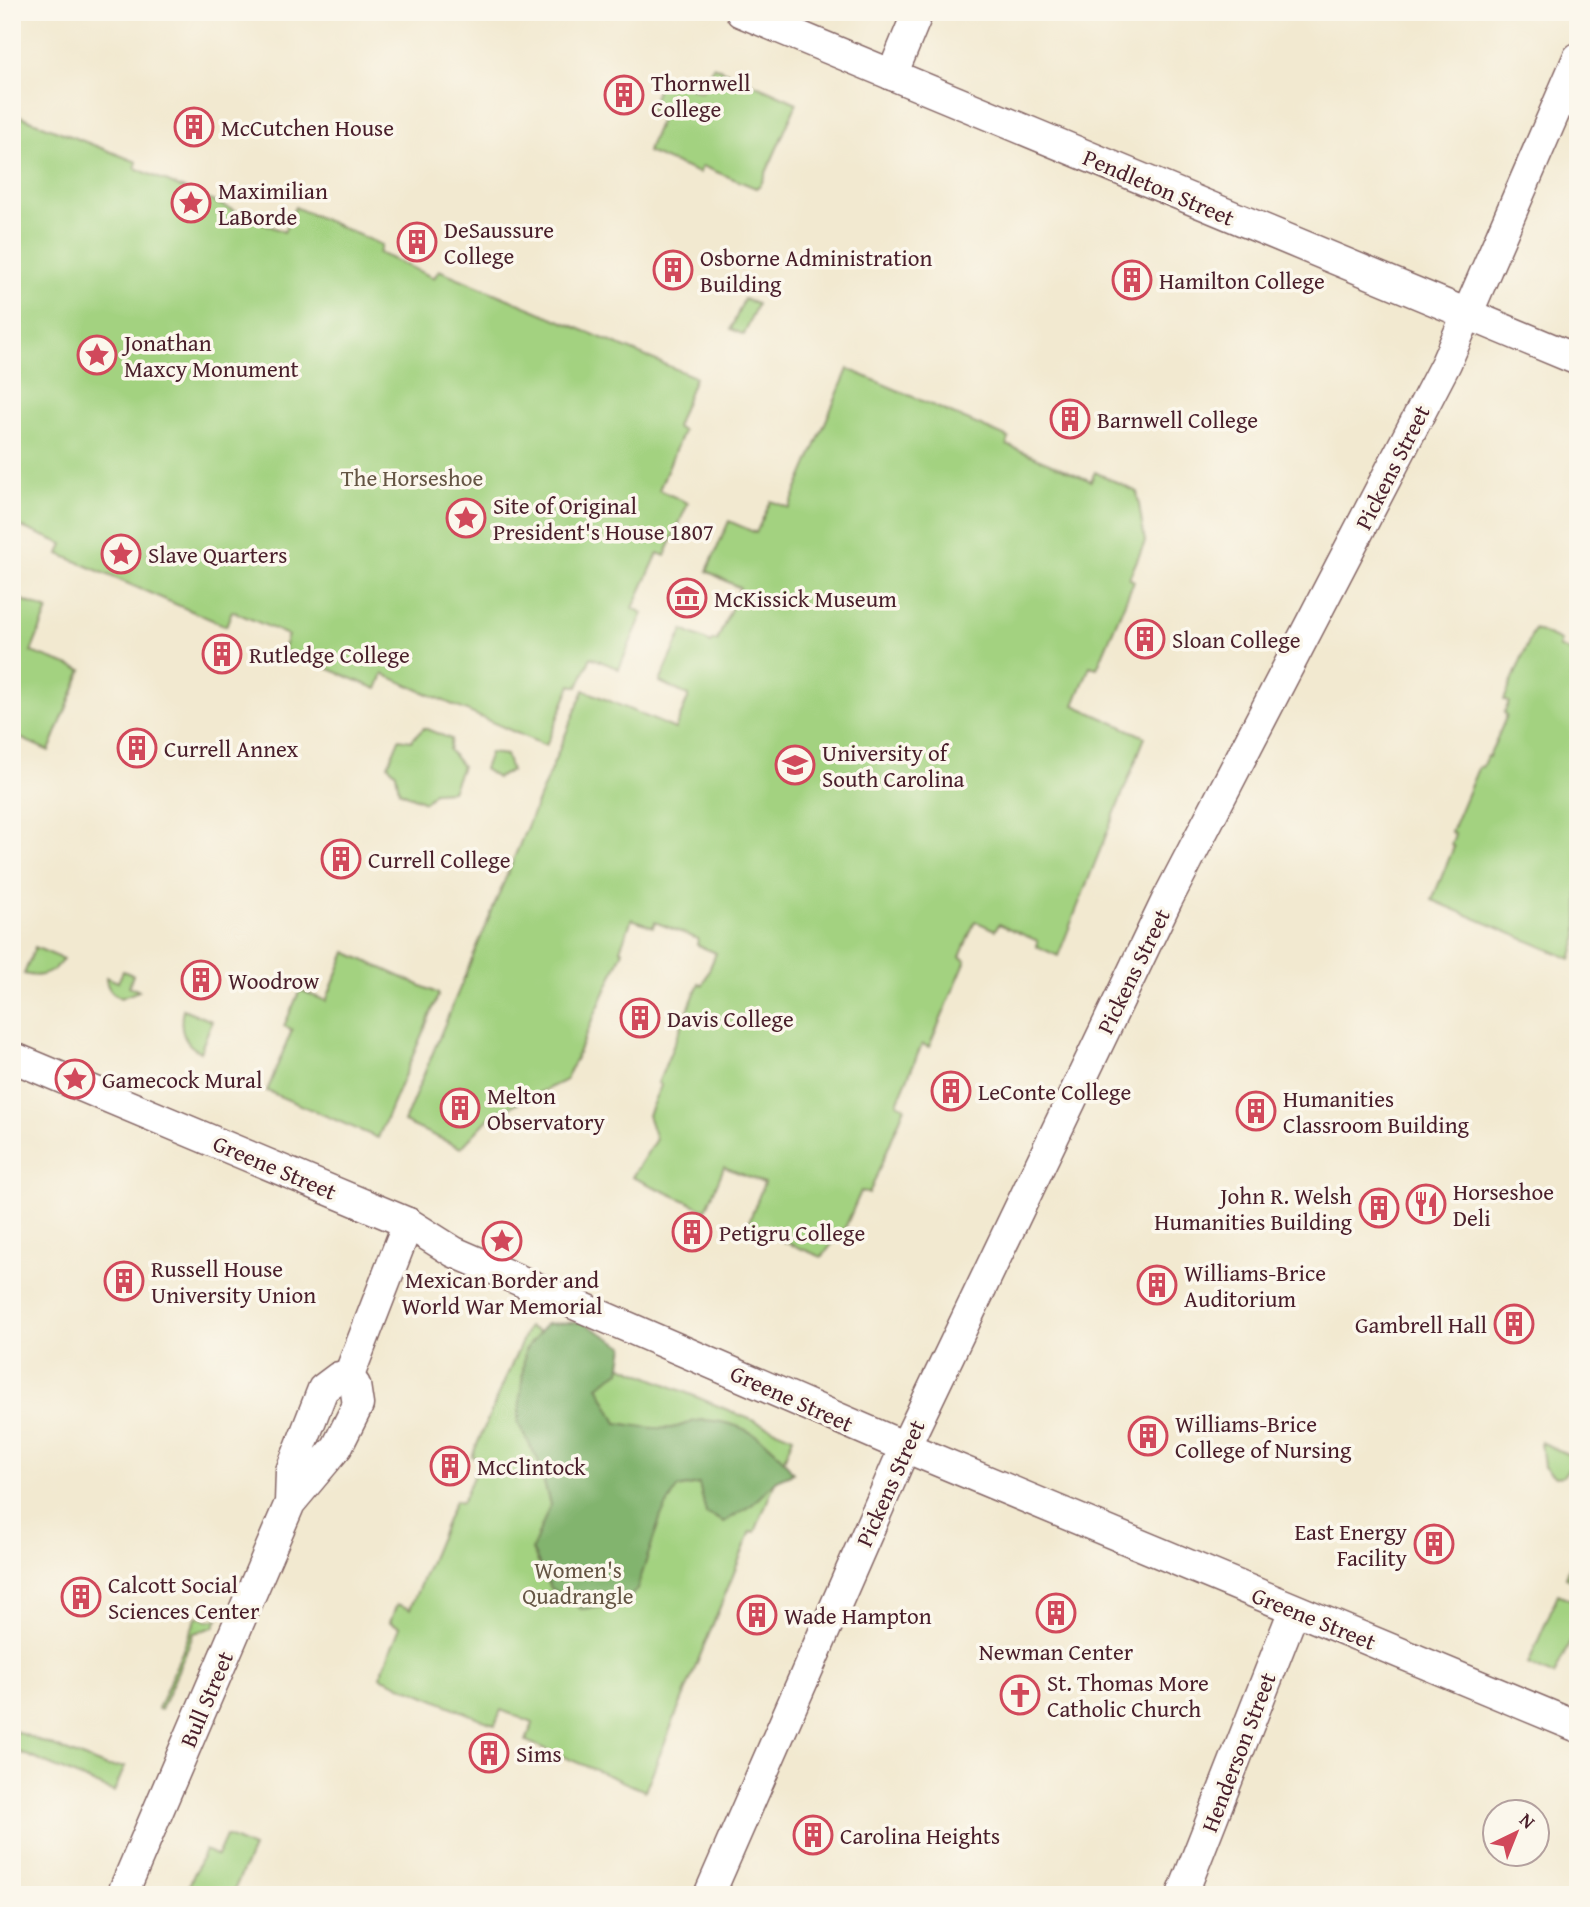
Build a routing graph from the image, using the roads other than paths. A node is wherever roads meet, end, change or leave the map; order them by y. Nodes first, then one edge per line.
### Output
1 (741, 12) edge
2 (918, 12) edge
3 (1578, 58) edge
4 (892, 75) junction
5 (1467, 316) junction
6 (1578, 360) edge
7 (12, 1056) edge
8 (408, 1223) junction
9 (905, 1447) junction
10 (1294, 1610) junction
11 (1578, 1727) edge
12 (122, 1895) edge
13 (709, 1895) edge
14 (1182, 1895) edge

1 - 4 street, Pendleton Street
2 - 4 street
3 - 5 street, Pickens Street
4 - 5 street, Pendleton Street
5 - 6 street, Pendleton Street
5 - 9 street, Pickens Street
7 - 8 street, Greene Street
8 - 9 street, Greene Street
8 - 12 street, Bull Street
9 - 10 street, Greene Street
9 - 13 street, Pickens Street
10 - 11 street, Greene Street
10 - 14 street, Henderson Street

